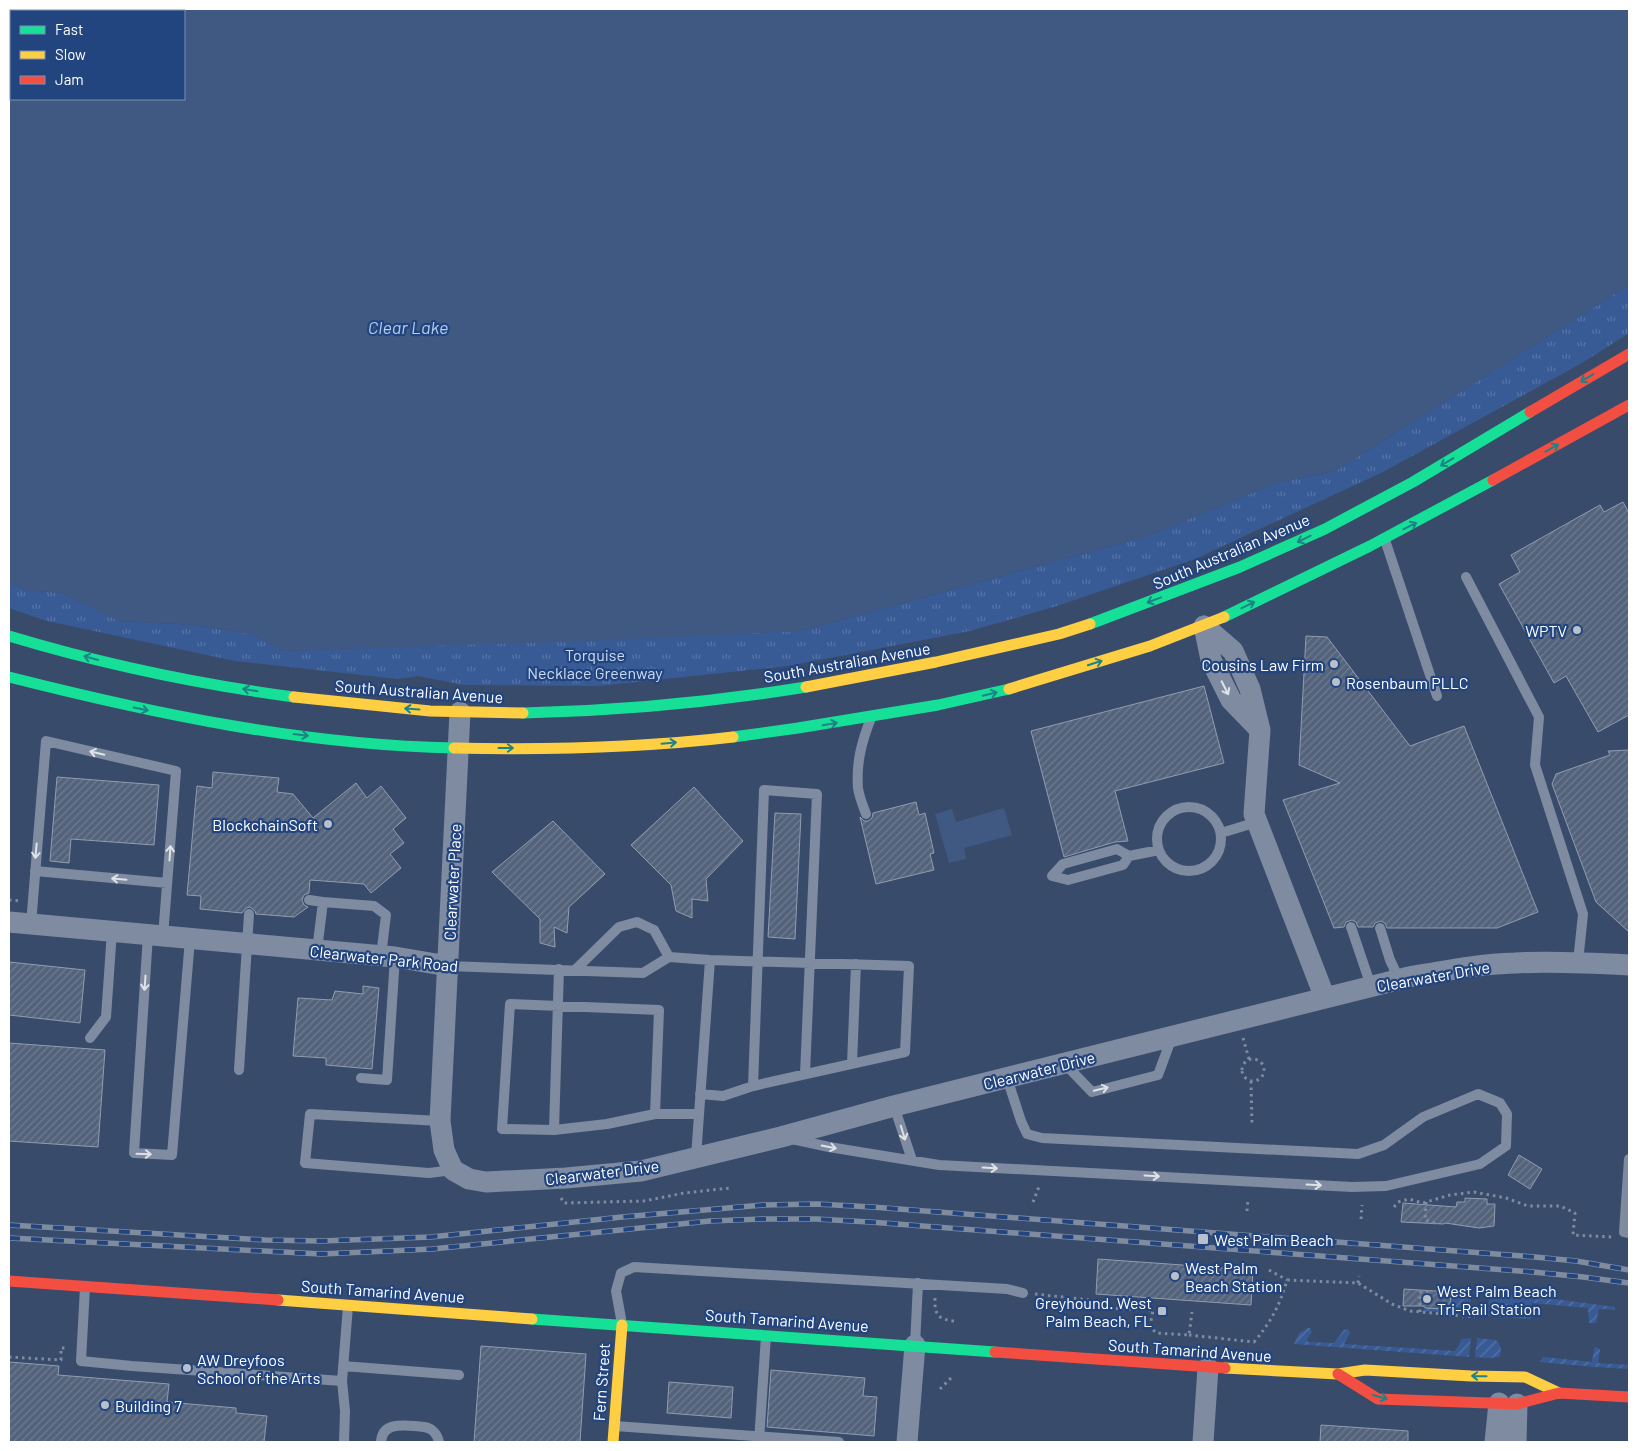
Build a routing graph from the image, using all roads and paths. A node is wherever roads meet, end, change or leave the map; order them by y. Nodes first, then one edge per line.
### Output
1 (1629, 354) edge
2 (1629, 405) edge
3 (1385, 539) junction
4 (1466, 577) dead end
5 (1202, 618) junction
6 (9, 636) edge
7 (9, 676) edge
8 (1437, 696) dead end
9 (460, 712) junction
10 (871, 716) junction
11 (458, 748) junction
12 (866, 814) dead end
13 (1257, 822) junction
14 (1221, 833) junction
15 (1159, 850) junction
16 (1129, 856) junction
17 (1086, 857) junction
18 (35, 871) junction
19 (1091, 874) junction
20 (167, 883) junction
21 (309, 900) dead end
22 (323, 902) junction
23 (249, 914) dead end
24 (9, 922) edge
25 (31, 924) junction
26 (1351, 927) dead end
27 (1380, 928) dead end
28 (112, 931) junction
29 (156, 935) junction
30 (190, 939) junction
31 (247, 944) junction
32 (316, 950) junction
33 (670, 956) junction
34 (388, 957) junction
35 (710, 960) junction
36 (756, 960) junction
37 (810, 962) junction
38 (1578, 962) junction
39 (856, 964) junction
40 (1629, 965) edge
41 (448, 966) junction
42 (559, 970) junction
43 (575, 970) junction
44 (1399, 979) junction
45 (1371, 986) junction
46 (1324, 998) junction
47 (558, 1006) junction
48 (1172, 1037) junction
49 (90, 1038) dead end
50 (1243, 1038) dead end
51 (1249, 1059) junction
52 (852, 1064) junction
53 (1065, 1064) junction
54 (239, 1070) dead end
55 (805, 1074) junction
56 (361, 1078) dead end
57 (1008, 1078) junction
58 (1251, 1081) junction
59 (753, 1086) junction
60 (700, 1094) junction
61 (894, 1106) junction
62 (655, 1114) junction
63 (699, 1114) junction
64 (440, 1121) junction
65 (1252, 1126) dead end
66 (554, 1130) junction
67 (781, 1137) junction
68 (696, 1157) junction
69 (1629, 1159) edge
70 (912, 1160) junction
71 (453, 1170) junction
72 (1041, 1180) dead end
73 (730, 1188) dead end
74 (561, 1198) dead end
75 (1248, 1199) dead end
76 (1033, 1202) dead end
77 (1426, 1202) junction
78 (1362, 1205) dead end
79 (1394, 1207) dead end
80 (1247, 1211) dead end
81 (1361, 1220) dead end
82 (1438, 1224) dead end
83 (1627, 1233) edge
84 (1269, 1270) dead end
85 (1359, 1276) dead end
86 (1287, 1280) junction
87 (9, 1281) edge
88 (918, 1283) junction
89 (1358, 1284) junction
90 (936, 1285) junction
91 (85, 1286) junction
92 (1420, 1287) dead end
93 (1432, 1291) dead end
94 (1420, 1292) junction
95 (1023, 1293) joint
96 (348, 1305) junction
97 (1192, 1312) dead end
98 (1420, 1312) junction
99 (1475, 1317) dead end
100 (956, 1321) dead end
101 (622, 1324) junction
102 (766, 1334) junction
103 (1189, 1335) junction
104 (915, 1345) junction
105 (81, 1349) junction
106 (9, 1357) edge
107 (343, 1366) junction
108 (1208, 1368) junction
109 (459, 1374) dead end
110 (1338, 1374) junction
111 (1506, 1376) junction
112 (952, 1377) dead end
113 (342, 1381) junction
114 (940, 1389) dead end
115 (1559, 1393) junction
116 (1495, 1397) junction
117 (1629, 1397) edge
118 (1441, 1401) junction
119 (614, 1426) junction
120 (760, 1439) edge
121 (344, 1442) edge
122 (381, 1442) edge
123 (439, 1442) edge
124 (613, 1442) edge
125 (839, 1442) edge
126 (907, 1442) edge
127 (1203, 1442) edge
128 (1495, 1442) edge
129 (1516, 1442) edge

1 -> 9 main road, South Australian Avenue
3 -> 2 main road
5 -> 3 main road
3 - 8 lane
4 - 38 lane
10 -> 5 main road
5 - 13 street
9 -> 6 main road, South Australian Avenue
7 -> 11 main road
9 - 11 street, Clearwater Place
11 -> 10 main road
10 - 12 lane
11 - 41 street, Clearwater Place
13 - 14 lane
13 - 46 street
14 - 15 lane
14 - 15 lane
15 - 16 lane
16 - 17 lane
16 - 19 lane
17 - 19 lane
17 - 19 lane
20 -> 18 lane
20 -> 18 lane
18 - 25 lane
20 - 29 lane
21 - 22 lane
22 - 32 lane
22 - 34 lane
23 - 31 lane
24 - 25 street, Clearwater Park Road
25 - 28 street, Clearwater Park Road
26 - 45 lane
27 - 44 lane
28 - 29 street, Clearwater Park Road
28 - 49 lane
29 - 30 street, Clearwater Park Road
29 -> 30 lane
30 - 31 street, Clearwater Park Road
31 - 32 street, Clearwater Park Road
31 - 54 lane
32 - 34 street, Clearwater Park Road
33 - 35 lane
33 - 43 lane, Clearwater Park Road
33 - 43 lane
34 - 41 street, Clearwater Park Road
34 - 56 lane
35 - 36 lane
35 - 60 lane
36 - 37 lane
36 - 37 lane
36 - 59 lane
37 - 39 lane
37 - 55 lane
38 - 40 street, Clearwater Drive
38 - 44 street, Clearwater Drive
39 - 52 lane
39 - 52 lane
41 - 42 lane, Clearwater Park Road
41 - 64 street, Clearwater Place
42 - 43 lane, Clearwater Park Road
42 - 47 lane
44 - 45 street, Clearwater Drive
45 - 46 street, Clearwater Drive
46 - 48 street, Clearwater Drive
47 - 62 lane
47 - 66 lane
47 - 66 lane
48 - 53 street, Clearwater Drive
53 -> 48 lane
50 - 51 path
51 - 58 path
51 - 58 path
52 - 55 lane
53 - 57 street, Clearwater Drive
55 - 59 lane
57 - 61 street, Clearwater Drive
70 -> 57 lane
58 - 65 path
59 - 60 lane
60 - 63 lane
61 - 67 street, Clearwater Drive
61 -> 70 lane
62 - 63 lane
62 - 66 lane
63 - 68 lane
64 - 71 street, Clearwater Place
64 - 71 lane
67 - 68 street, Clearwater Drive
67 -> 70 lane
68 - 71 street, Clearwater Drive
69 - 83 lane
72 - 76 path
73 - 74 path
75 - 80 path
77 - 79 path
77 - 82 path
77 - 83 path
78 - 81 path
84 - 86 path
85 - 89 path
86 - 89 path
86 - 103 path
87 - 91 main road, South Tamarind Avenue
88 - 90 lane
88 - 101 lane
88 - 104 lane
89 - 98 path
90 - 95 lane
90 - 100 path
91 - 96 main road, South Tamarind Avenue
91 - 105 lane
92 - 94 path
93 - 94 path
94 - 98 path
95 - 103 path
96 - 101 main road, South Tamarind Avenue
96 - 107 lane
97 - 103 path
98 - 99 path
101 - 102 main road, South Tamarind Avenue
101 - 119 main road, Fern Street
102 - 104 main road, South Tamarind Avenue
102 - 120 lane
104 - 108 main road, South Tamarind Avenue
104 - 126 street
105 - 106 path
105 - 113 lane
107 - 109 lane
107 - 113 lane
108 - 110 main road, South Tamarind Avenue
108 - 127 street
111 -> 110 main road, South Tamarind Avenue
110 -> 118 main road
111 - 115 main road, South Tamarind Avenue
111 - 116 main road
112 - 114 path
113 - 121 lane
115 - 116 main road
115 - 117 main road
116 - 118 main road
116 - 118 main road
116 - 128 street
116 - 129 street
119 - 120 lane
119 - 124 main road, Fern Street
120 - 125 lane
122 - 123 lane

